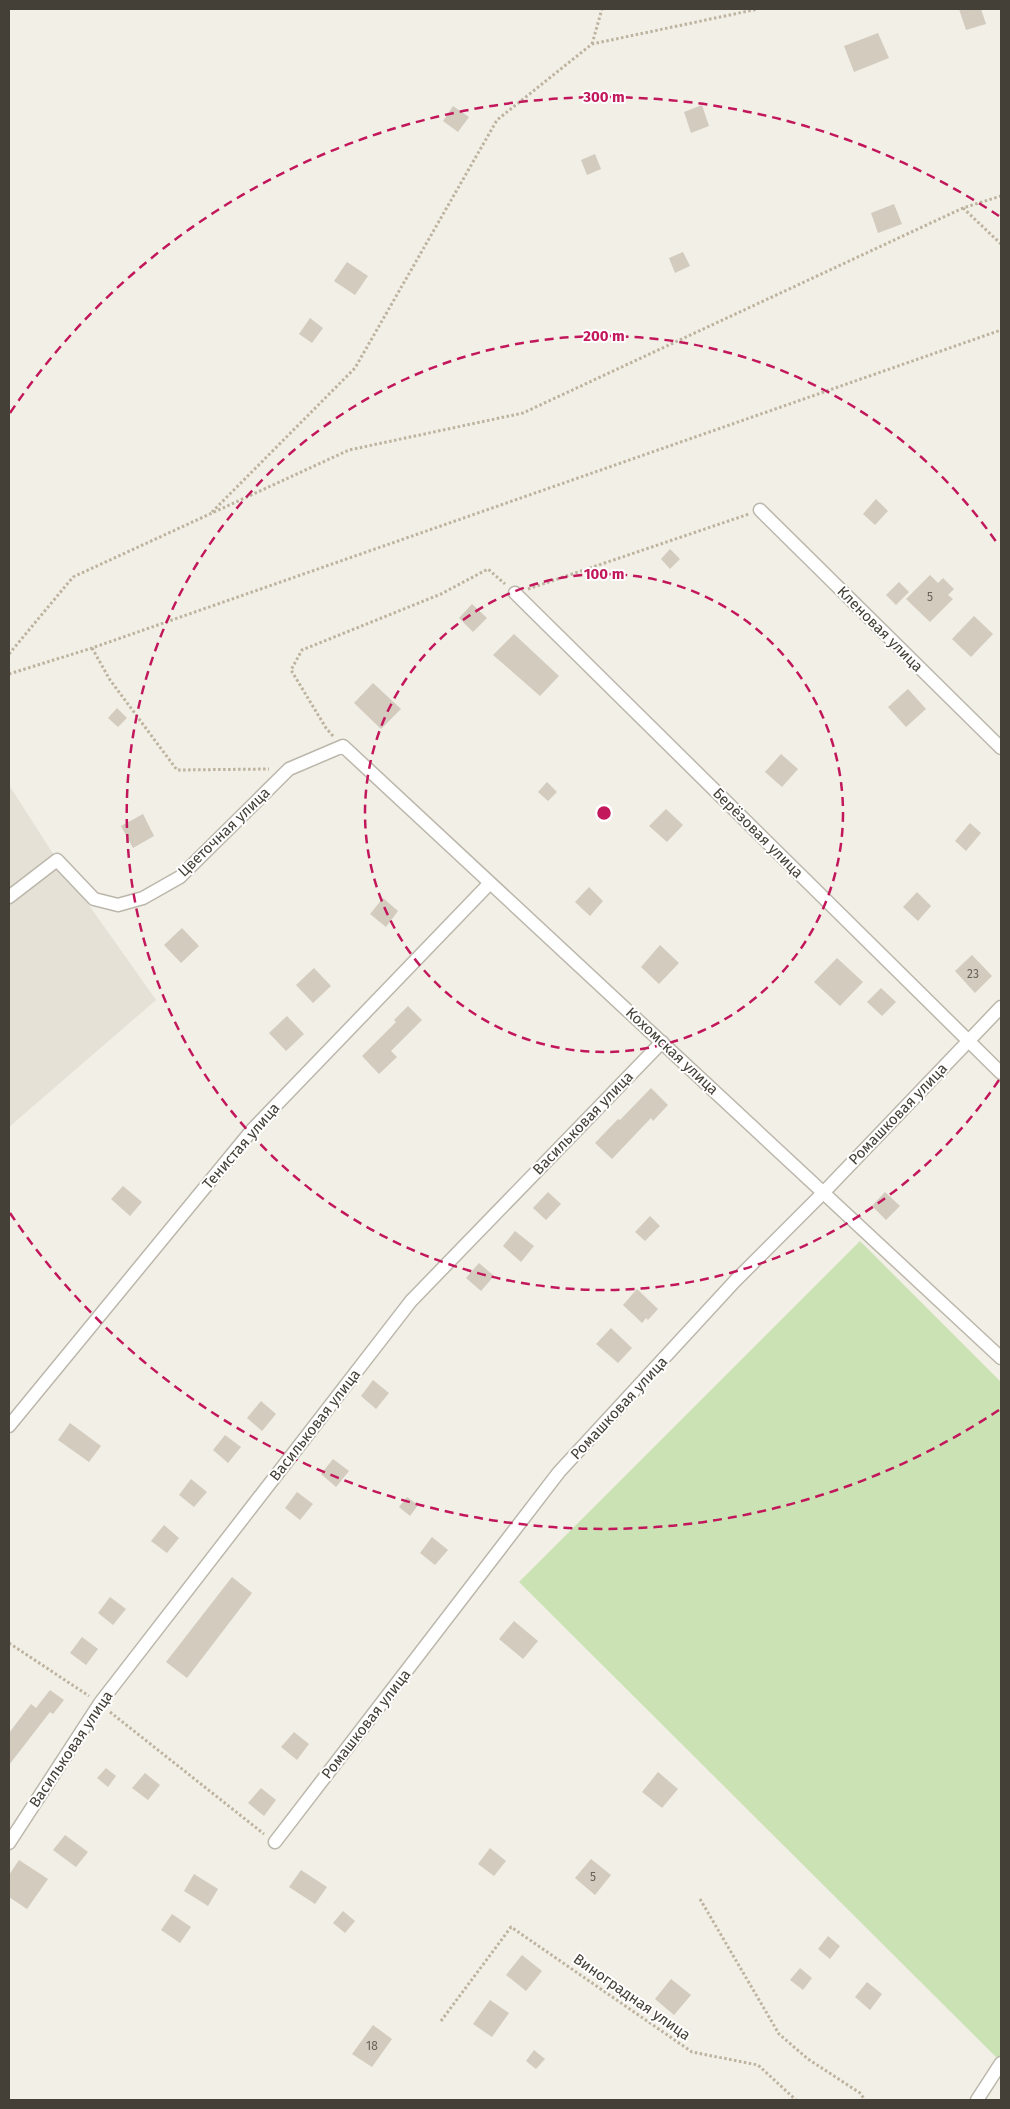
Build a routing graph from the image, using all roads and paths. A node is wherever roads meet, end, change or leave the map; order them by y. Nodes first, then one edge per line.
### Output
1 (602, 9) edge
2 (758, 9) edge
3 (592, 44) junction
4 (1001, 196) edge
5 (963, 208) junction
6 (1001, 244) edge
7 (1001, 330) edge
8 (760, 510) joint
9 (210, 514) junction
10 (515, 593) junction
11 (92, 648) junction
12 (9, 654) edge
13 (9, 674) edge
14 (343, 746) junction
15 (1001, 748) edge
16 (289, 769) junction
17 (490, 882) junction
18 (9, 897) edge
19 (1001, 1007) edge
20 (968, 1041) junction
21 (662, 1042) junction
22 (1001, 1073) edge
23 (824, 1192) junction
24 (1001, 1358) edge
25 (9, 1426) edge
26 (9, 1643) edge
27 (100, 1704) junction
28 (274, 1842) joint
29 (9, 1843) edge
30 (700, 1899) dead end
31 (441, 2021) dead end
32 (1001, 2063) edge
33 (796, 2100) edge
34 (865, 2100) edge
35 (977, 2100) edge

1 - 3 path
2 - 3 path
3 - 9 path
4 - 5 path
5 - 6 path
5 - 9 path
7 - 11 path
8 - 10 path
8 - 15 street, Кленовая улица
9 - 12 path
10 - 14 path
10 - 20 street, Берёзовая улица
11 - 13 path
11 - 16 path
14 - 16 street, Цветочная улица
14 - 17 street, Кохомская улица
16 - 18 street, Цветочная улица
17 - 21 street, Кохомская улица
17 - 25 street, Тенистая улица
19 - 20 street, Ромашковая улица
20 - 22 street, Берёзовая улица
20 - 23 street, Ромашковая улица
21 - 23 street, Кохомская улица
21 - 27 street, Васильковая улица
23 - 24 street, Кохомская улица
23 - 28 street, Ромашковая улица
26 - 27 path
27 - 28 path
27 - 29 street, Васильковая улица
30 - 34 path
31 - 33 path, Виноградная улица
32 - 35 street

